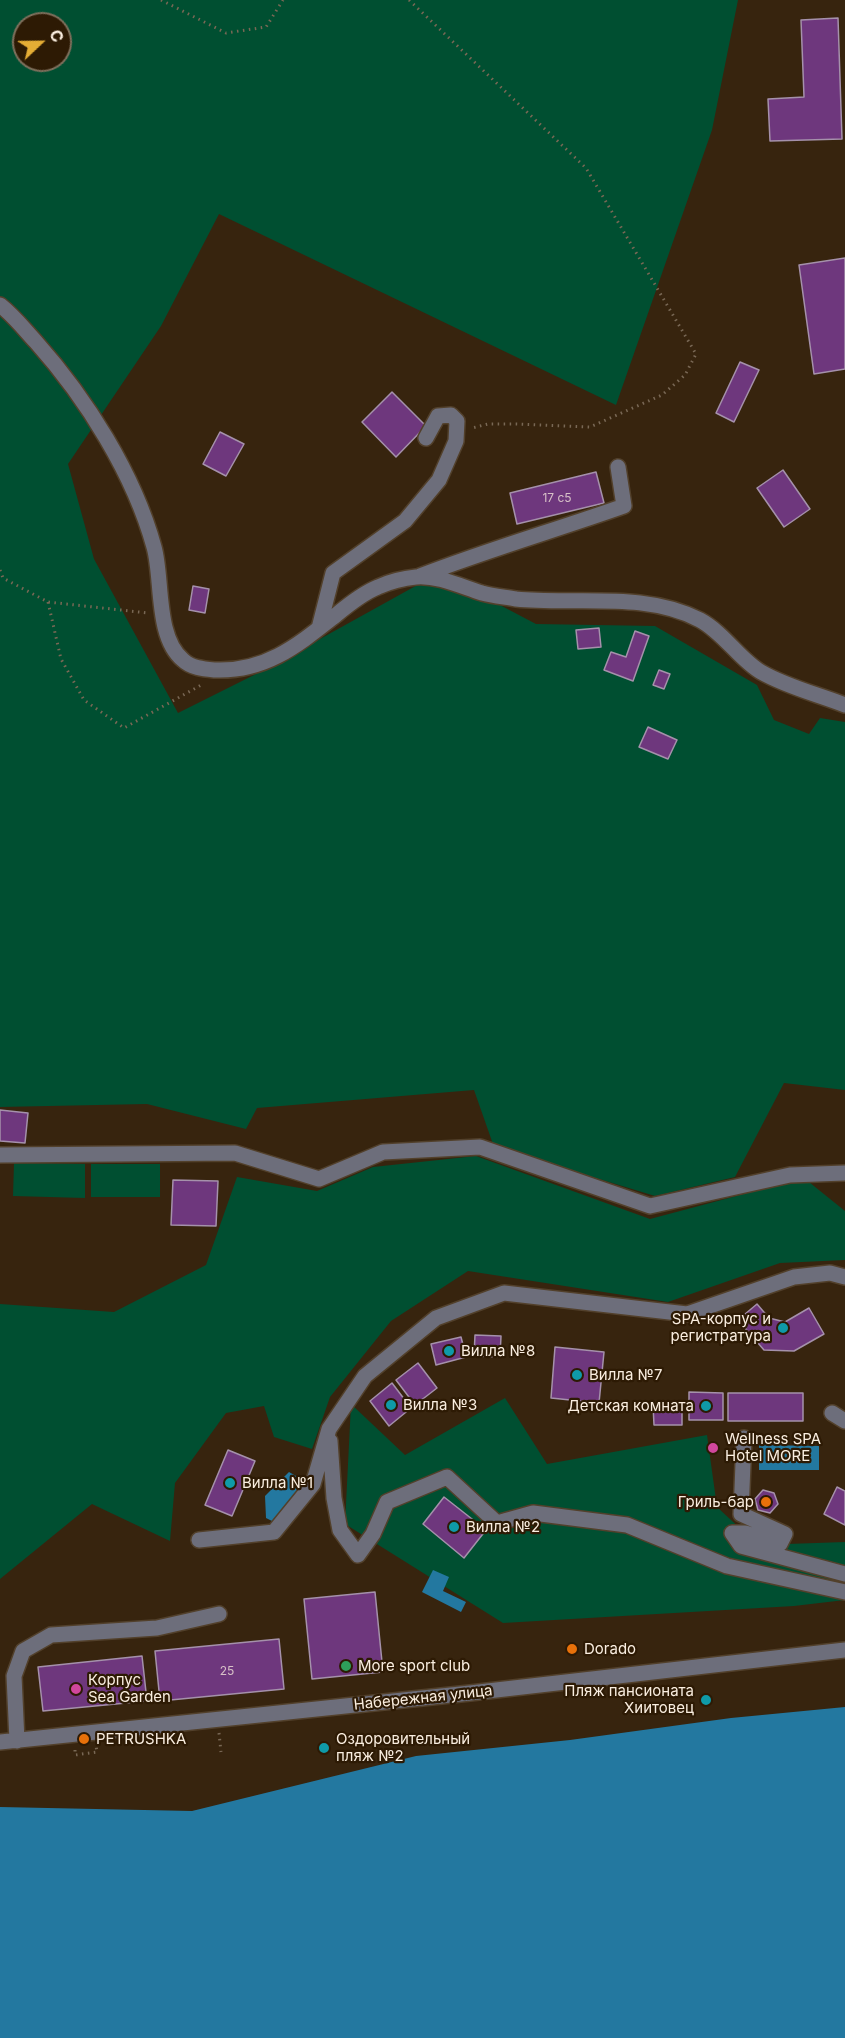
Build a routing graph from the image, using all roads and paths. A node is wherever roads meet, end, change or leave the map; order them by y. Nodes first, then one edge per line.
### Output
1 (161, 0) edge
2 (283, 0) edge
3 (409, 0) edge
4 (0, 305) edge
5 (488, 424) dead end
6 (426, 438) dead end
7 (618, 467) dead end
8 (0, 570) edge
9 (418, 577) junction
10 (48, 602) junction
11 (162, 615) junction
12 (319, 628) junction
13 (228, 670) junction
14 (845, 705) edge
15 (0, 1155) edge
16 (845, 1173) edge
17 (845, 1277) edge
18 (328, 1429) junction
19 (744, 1438) dead end
20 (199, 1540) dead end
21 (845, 1574) edge
22 (845, 1592) edge
23 (219, 1614) dead end
24 (845, 1650) edge
25 (219, 1739) dead end
26 (17, 1741) junction
27 (0, 1742) edge
28 (221, 1752) dead end

1 - 2 path
3 - 5 path
4 - 11 street
6 - 12 street
7 - 9 street
8 - 10 path
9 - 12 street
9 - 14 street
10 - 11 path
10 - 13 path
11 - 13 street
12 - 13 street
15 - 16 street
17 - 18 street
18 - 20 street
18 - 22 street
19 - 21 street
23 - 26 street
24 - 26 street, Набережная улица
25 - 28 path
26 - 27 street, Набережная улица

